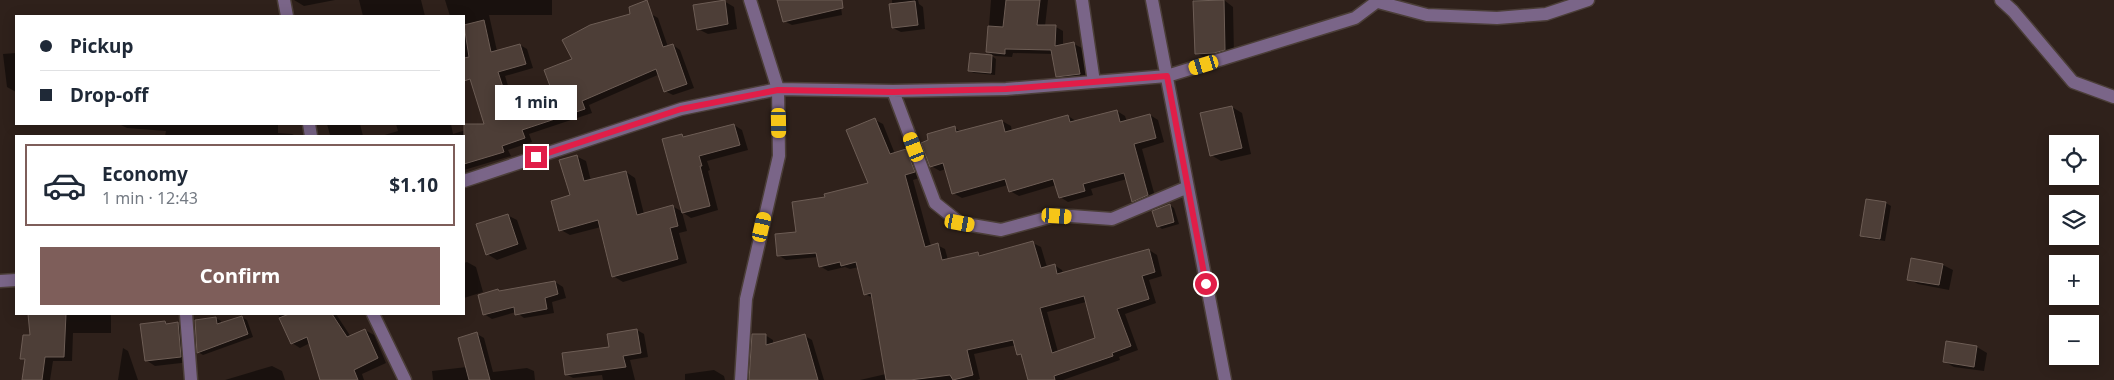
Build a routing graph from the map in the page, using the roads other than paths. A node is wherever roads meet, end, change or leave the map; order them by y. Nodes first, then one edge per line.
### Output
1 (284, 0) edge
2 (750, 0) edge
3 (1082, 0) edge
4 (1152, 0) edge
5 (1588, 0) edge
6 (2001, 0) edge
7 (1379, 1) edge
8 (287, 15) edge
9 (1167, 76) junction
10 (1094, 82) junction
11 (778, 90) junction
12 (893, 92) junction
13 (2114, 98) edge
14 (465, 181) edge
15 (1188, 187) junction
16 (15, 280) edge
17 (0, 281) edge
18 (186, 315) edge
19 (373, 315) edge
20 (191, 380) edge
21 (405, 380) edge
22 (741, 380) edge
23 (1225, 380) edge

1 - 8 street
2 - 11 street
3 - 10 street
4 - 9 street
5 - 7 street
6 - 13 street
7 - 9 street
9 - 10 street
9 - 15 street
10 - 12 street
11 - 12 street
11 - 14 street
11 - 22 street
12 - 15 street
15 - 23 street
16 - 17 street
18 - 20 street
19 - 21 street

